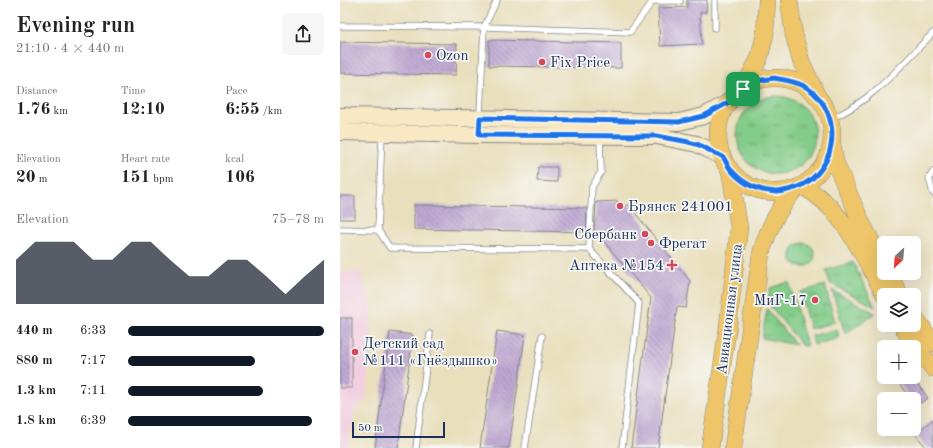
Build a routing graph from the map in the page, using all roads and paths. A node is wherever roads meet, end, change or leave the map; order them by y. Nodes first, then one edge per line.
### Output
1 (497, 0) edge
2 (680, 0) edge
3 (716, 0) edge
4 (767, 0) edge
5 (789, 0) edge
6 (653, 1) edge
7 (340, 26) edge
8 (484, 27) junction
9 (715, 28) dead end
10 (933, 33) edge
11 (743, 89) junction
12 (818, 98) junction
13 (729, 102) junction
14 (340, 116) edge
15 (480, 118) junction
16 (830, 119) junction
17 (340, 132) edge
18 (382, 133) junction
19 (479, 135) junction
20 (600, 136) junction
21 (832, 142) junction
22 (726, 163) junction
23 (933, 172) edge
24 (799, 187) junction
25 (933, 193) edge
26 (340, 229) edge
27 (378, 230) junction
28 (589, 249) junction
29 (877, 253) edge
30 (881, 288) edge
31 (907, 332) edge
32 (920, 332) edge
33 (430, 334) dead end
34 (542, 336) dead end
35 (930, 357) edge
36 (416, 448) edge
37 (525, 448) edge
38 (622, 448) edge
39 (710, 448) edge
40 (733, 448) edge

1 - 8 lane
2 - 6 lane
3 - 9 lane
4 - 11 main road
5 - 12 main road
6 - 8 lane
7 - 8 lane
8 - 15 lane
10 - 16 lane
11 - 12 main road
11 - 13 main road
12 - 16 main road
13 - 15 main road
13 - 22 main road
14 - 15 main road
15 - 19 lane
16 - 21 main road
17 - 18 main road
18 - 19 main road
18 - 27 lane
19 - 20 main road
20 - 22 main road
20 - 28 lane
21 - 24 main road
21 - 29 main road
22 - 24 main road
22 - 39 main road, Авиационная улица
23 - 25 lane
24 - 30 main road
24 - 40 main road, Авиационная улица
26 - 27 lane
27 - 28 lane
28 - 38 lane
31 - 35 main road
32 - 35 main road
33 - 36 lane
34 - 37 lane

